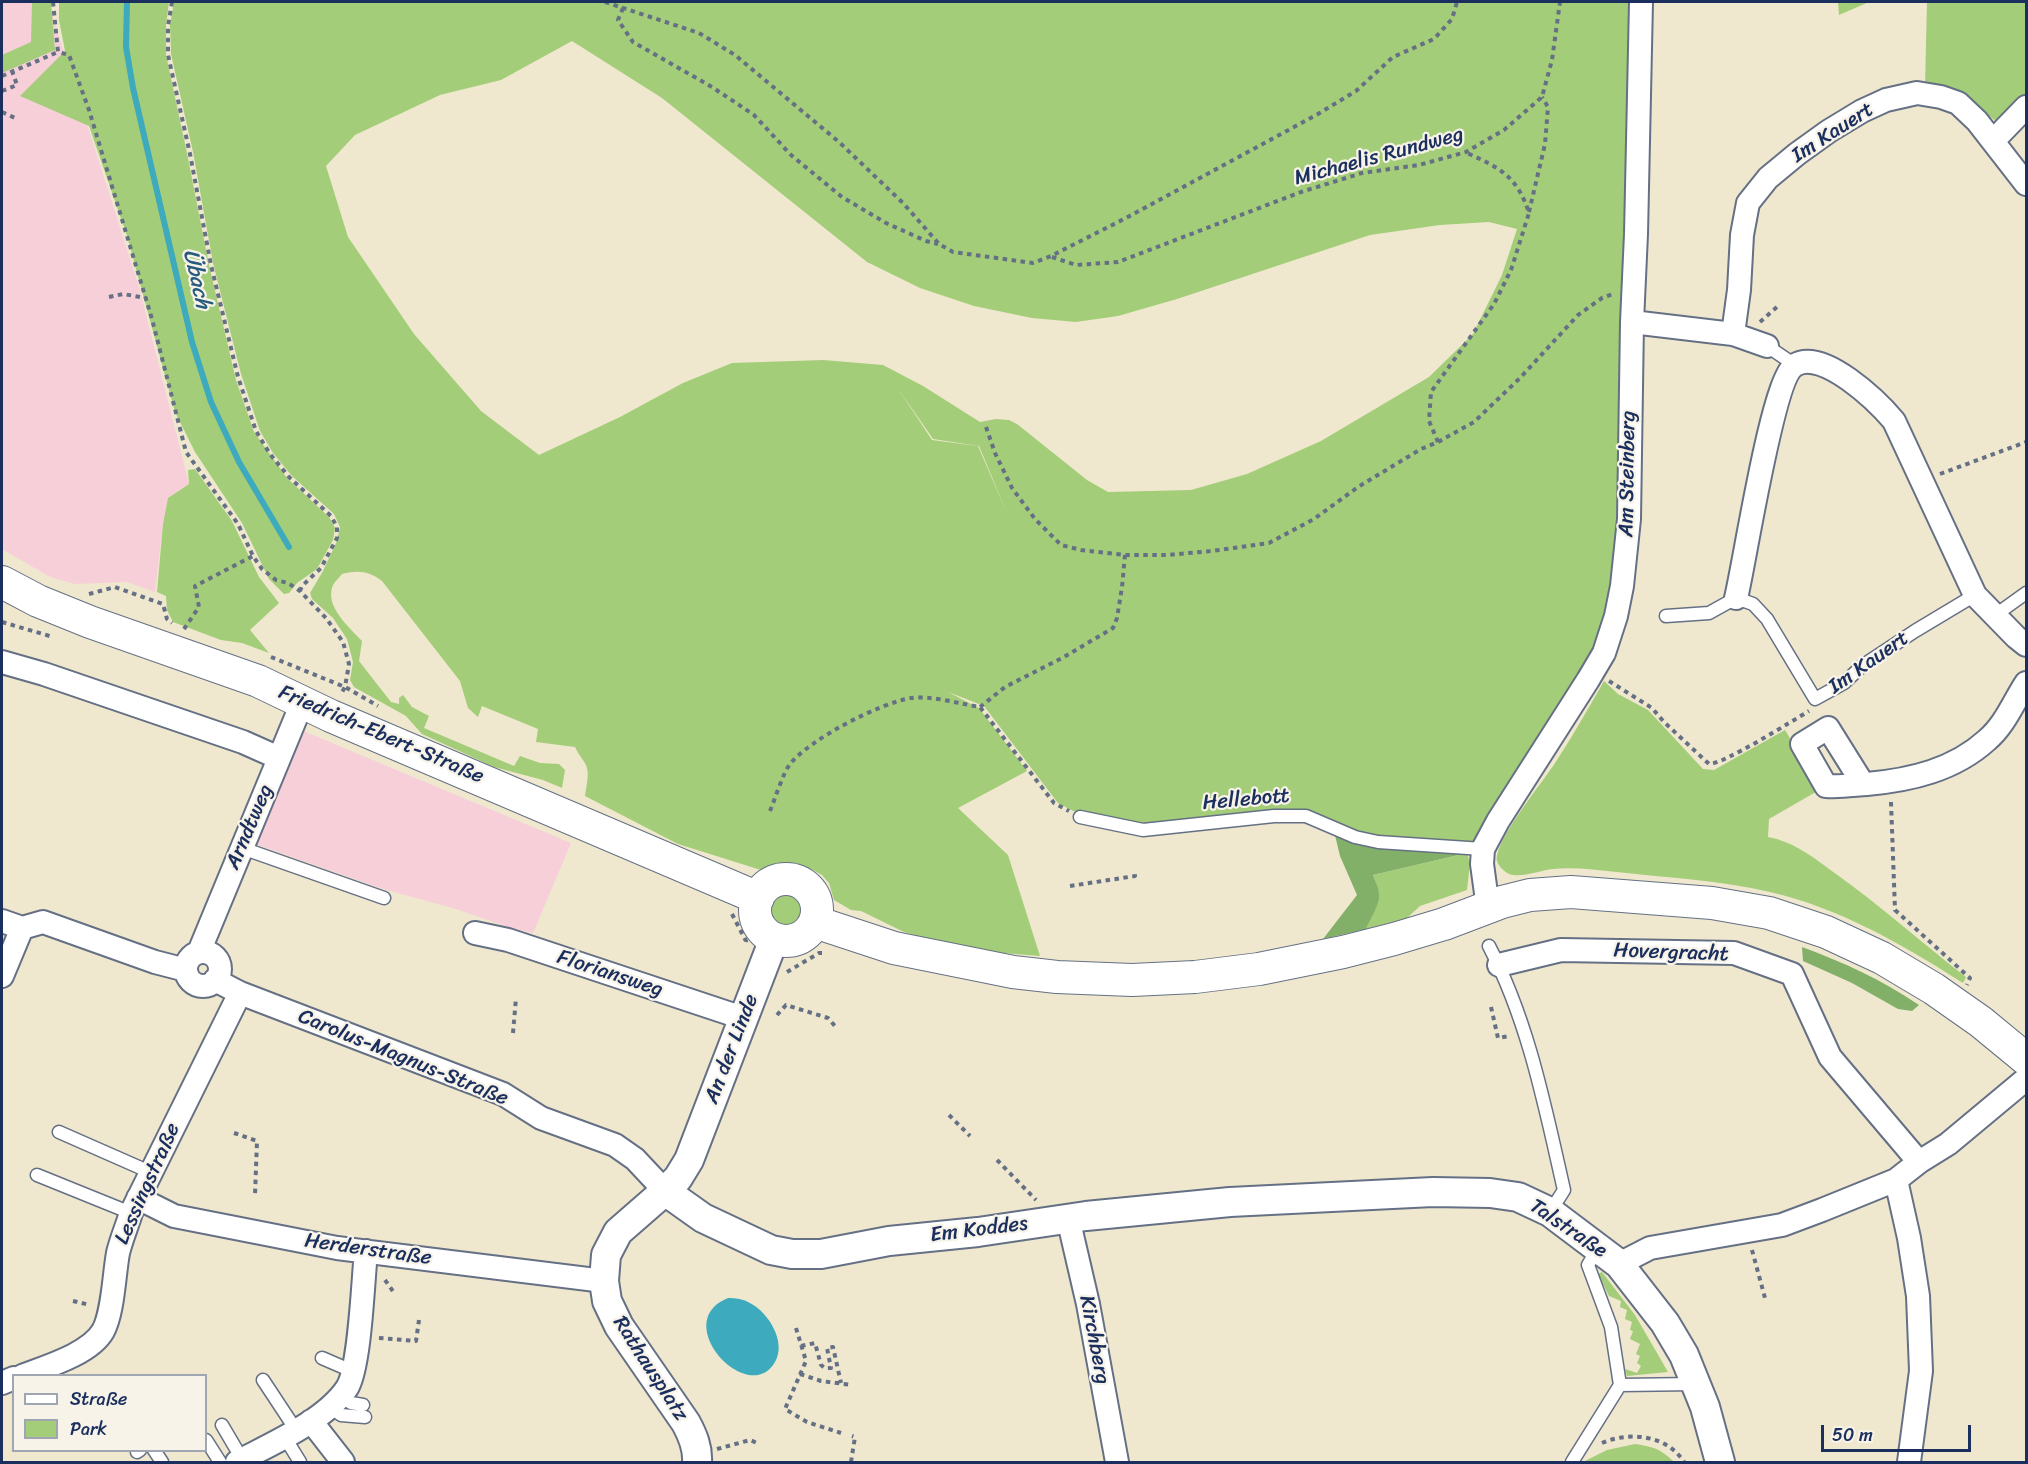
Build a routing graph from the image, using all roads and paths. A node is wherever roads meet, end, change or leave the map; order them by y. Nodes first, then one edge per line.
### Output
1 (53, 2) edge
2 (172, 2) edge
3 (605, 2) edge
4 (1457, 2) edge
5 (1560, 2) edge
6 (1641, 2) edge
7 (623, 8) junction
8 (58, 52) junction
9 (12, 71) junction
10 (2, 76) edge
11 (2, 91) edge
12 (1542, 97) junction
13 (2026, 107) edge
14 (2, 112) edge
15 (15, 118) dead end
16 (1993, 141) junction
17 (1466, 152) junction
18 (2026, 184) edge
19 (1529, 213) junction
20 (939, 244) junction
21 (1051, 256) junction
22 (1633, 285) junction
23 (109, 297) dead end
24 (146, 298) junction
25 (1632, 322) junction
26 (1733, 334) junction
27 (1767, 346) joint
28 (1796, 365) junction
29 (987, 428) dead end
30 (1438, 442) junction
31 (2026, 442) edge
32 (1922, 481) junction
33 (1125, 555) junction
34 (253, 556) junction
35 (2, 582) edge
36 (300, 591) junction
37 (2026, 592) edge
38 (1975, 595) junction
39 (1736, 598) junction
40 (1666, 616) dead end
41 (1994, 616) junction
42 (182, 633) dead end
43 (2026, 645) edge
44 (2, 662) edge
45 (2026, 682) edge
46 (345, 687) dead end
47 (1618, 687) dead end
48 (1815, 699) junction
49 (302, 703) junction
50 (980, 707) junction
51 (279, 758) junction
52 (1863, 784) dead end
53 (770, 811) dead end
54 (1080, 816) joint
55 (1892, 817) dead end
56 (242, 848) junction
57 (1483, 849) junction
58 (1135, 870) dead end
59 (1070, 886) dead end
60 (384, 898) dead end
61 (744, 905) junction
62 (1488, 908) junction
63 (815, 922) junction
64 (12, 925) edge
65 (475, 933) dead end
66 (769, 952) junction
67 (828, 952) dead end
68 (1494, 956) joint
69 (193, 961) junction
70 (2, 976) edge
71 (1971, 978) dead end
72 (240, 993) junction
73 (516, 998) dead end
74 (1491, 1007) dead end
75 (777, 1015) dead end
76 (743, 1018) junction
77 (835, 1026) dead end
78 (513, 1033) dead end
79 (1525, 1033) junction
80 (2025, 1074) edge
81 (949, 1115) dead end
82 (59, 1132) dead end
83 (234, 1133) dead end
84 (970, 1136) dead end
85 (689, 1160) joint
86 (997, 1160) dead end
87 (1919, 1162) junction
88 (150, 1172) junction
89 (37, 1175) dead end
90 (1896, 1180) junction
91 (665, 1191) junction
92 (255, 1195) dead end
93 (135, 1206) junction
94 (1550, 1212) junction
95 (1055, 1220) junction
96 (1747, 1232) junction
97 (366, 1251) junction
98 (1609, 1256) junction
99 (604, 1281) junction
100 (1765, 1298) dead end
101 (419, 1320) dead end
102 (796, 1328) dead end
103 (357, 1336) junction
104 (801, 1346) junction
105 (322, 1358) dead end
106 (352, 1371) junction
107 (27, 1374) edge
108 (800, 1374) junction
109 (263, 1380) dead end
110 (841, 1383) junction
111 (1696, 1384) junction
112 (852, 1385) dead end
113 (1620, 1385) junction
114 (335, 1402) junction
115 (785, 1409) junction
116 (364, 1411) dead end
117 (782, 1416) dead end
118 (222, 1425) dead end
119 (297, 1429) junction
120 (841, 1433) dead end
121 (852, 1436) dead end
122 (207, 1442) edge
123 (757, 1443) dead end
124 (698, 1458) edge
125 (1574, 1460) edge
126 (240, 1461) edge
127 (220, 1462) edge
128 (300, 1462) edge
129 (343, 1462) edge
130 (851, 1462) edge
131 (1117, 1462) edge
132 (1684, 1462) edge
133 (1720, 1462) edge
134 (1909, 1462) edge

1 - 8 path
2 - 36 path
3 - 7 path
4 - 21 path
5 - 12 path
6 - 22 street, Am Steinberg
7 - 20 path
7 - 20 path
8 - 9 path
8 - 24 path
9 - 10 path
9 - 11 path
12 - 17 path, Michaelis Rundweg
12 - 19 path
13 - 16 street
14 - 15 path
16 - 18 street, Im Kauert
16 - 26 street, Im Kauert
17 - 19 path
17 - 21 path, Michaelis Rundweg
19 - 30 path
20 - 21 path
22 - 25 street, Am Steinberg
22 - 30 path
23 - 24 path
24 - 34 path
25 - 26 street
25 - 57 street, Am Steinberg
26 - 27 street
27 - 28 lane
28 - 32 street
28 - 39 street
29 - 33 path
30 - 33 path
31 - 32 path
32 - 38 street
33 - 50 path
34 - 36 path
34 - 42 path
35 - 49 main road, Friedrich-Ebert-Straße
36 - 46 path
37 - 41 lane
38 - 41 street
38 - 48 lane, Im Kauert
39 - 40 lane
39 - 48 lane, Im Kauert
41 - 43 street
44 - 51 street
45 - 52 street
47 - 48 path
49 - 51 street, Arndtweg
49 - 61 main road, Friedrich-Ebert-Straße
50 - 53 path
50 - 54 path
51 - 56 street, Arndtweg
54 - 57 lane, Hellebott
55 - 71 path
56 - 60 lane
56 - 69 street, Arndtweg
57 - 62 street
58 - 59 path
61 - 63 main road
61 - 66 main road
61 - 66 path
62 - 63 main road
62 - 80 main road
63 - 66 main road
64 - 69 street, Carolus-Magnus-Straße
64 - 70 street
65 - 76 street, Floriansweg
66 - 67 path
66 - 76 street, An der Linde
68 - 79 lane, Hovergracht
68 - 87 street, Hovergracht
69 - 72 street, Carolus-Magnus-Straße
72 - 88 street, Lessingstraße
72 - 91 street, Carolus-Magnus-Straße
73 - 78 path
74 - 79 path
75 - 77 path
76 - 85 street, An der Linde
79 - 94 lane, Hovergracht
80 - 87 street, Talstraße
81 - 84 path
82 - 88 lane
83 - 92 path
85 - 91 street, Rathausplatz
86 - 95 path
87 - 90 street, Talstraße
88 - 93 street, Lessingstraße
89 - 93 lane
90 - 96 street, Talstraße
90 - 134 street
91 - 95 street, Em Koddes
91 - 99 street, Rathausplatz
93 - 97 street, Herderstraße
93 - 107 street, Lessingstraße
94 - 95 street, Talstraße
94 - 98 street, Talstraße
95 - 131 street, Kirchberg
96 - 98 street, Talstraße
96 - 100 path
97 - 99 street, Herderstraße
97 - 103 street
98 - 111 street
98 - 113 lane
99 - 124 street, Rathausplatz
101 - 103 path
102 - 104 path
103 - 106 street
104 - 108 path
104 - 110 path
105 - 106 lane
106 - 114 street
108 - 110 path
108 - 115 path
109 - 119 lane
110 - 112 path
111 - 113 lane
111 - 133 street
113 - 125 lane
114 - 116 lane
114 - 119 street
115 - 117 path
115 - 120 path
118 - 126 lane
119 - 126 street
119 - 128 lane
119 - 129 street
121 - 130 path
122 - 127 lane
123 - 124 path
125 - 132 path

